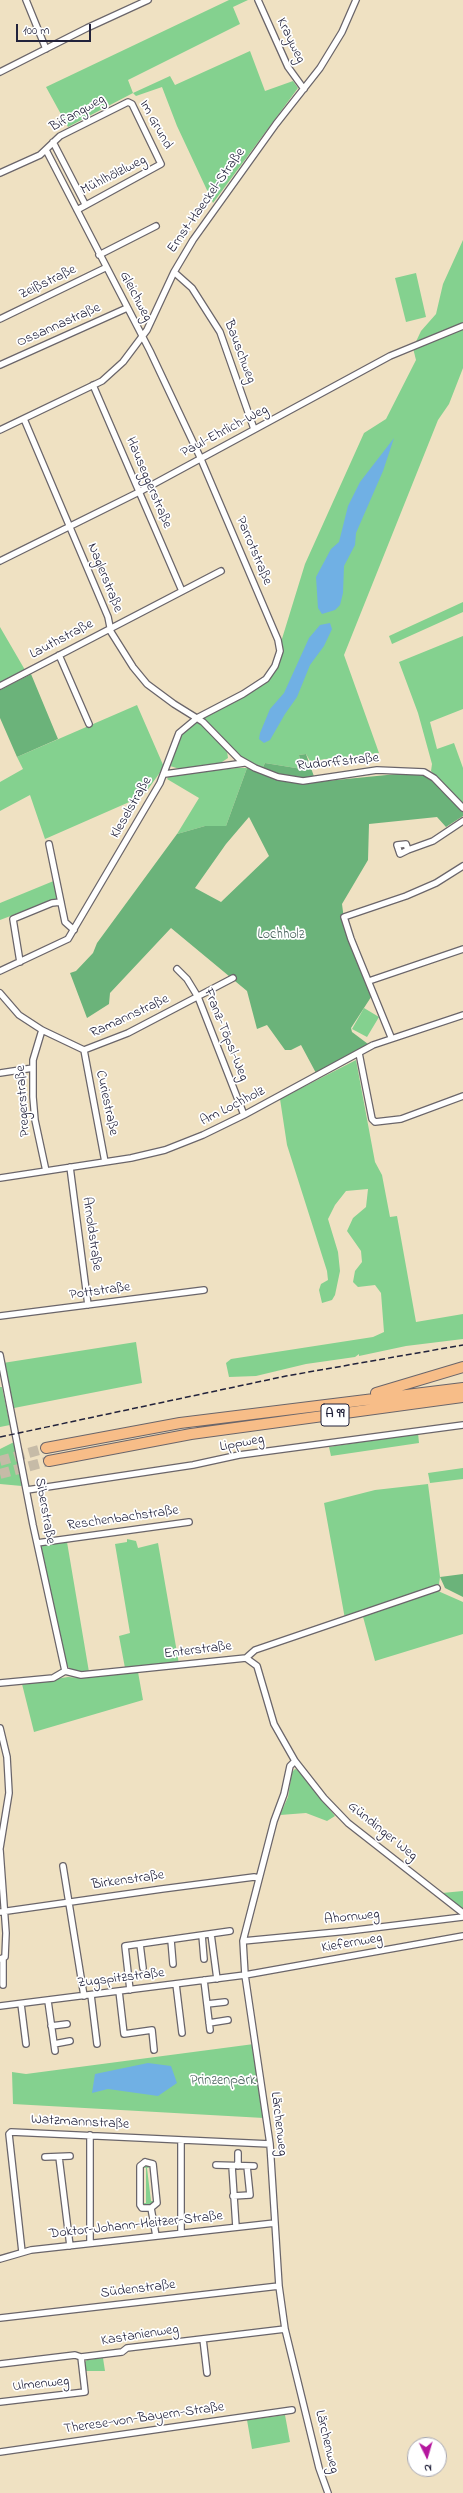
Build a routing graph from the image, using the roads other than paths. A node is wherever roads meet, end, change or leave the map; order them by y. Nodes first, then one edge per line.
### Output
1 (26, 0) edge
2 (148, 0) edge
3 (258, 0) edge
4 (356, 0) edge
5 (46, 49) junction
6 (0, 72) edge
7 (304, 89) junction
8 (124, 102) joint
9 (53, 142) junction
10 (46, 150) junction
11 (161, 164) joint
12 (0, 173) edge
13 (85, 204) junction
14 (77, 210) junction
15 (156, 226) dead end
16 (99, 255) junction
17 (105, 268) junction
18 (174, 272) junction
19 (127, 308) junction
20 (0, 319) edge
21 (463, 326) edge
22 (143, 337) junction
23 (0, 365) edge
24 (93, 385) junction
25 (24, 418) junction
26 (254, 429) junction
27 (0, 430) edge
28 (200, 456) junction
29 (139, 492) junction
30 (70, 526) junction
31 (0, 561) edge
32 (221, 571) dead end
33 (182, 591) junction
34 (109, 628) junction
35 (59, 655) junction
36 (280, 655) joint
37 (0, 686) edge
38 (197, 718) junction
39 (89, 724) dead end
40 (244, 764) junction
41 (165, 774) junction
42 (463, 808) edge
43 (463, 821) edge
44 (49, 844) dead end
45 (408, 850) dead end
46 (463, 866) edge
47 (61, 902) junction
48 (74, 930) junction
49 (463, 949) edge
50 (20, 962) junction
51 (177, 969) dead end
52 (0, 971) edge
53 (233, 978) dead end
54 (369, 981) junction
55 (0, 993) edge
56 (198, 996) junction
57 (463, 1015) edge
58 (42, 1030) junction
59 (391, 1037) junction
60 (84, 1050) junction
61 (359, 1053) junction
62 (33, 1068) junction
63 (0, 1072) edge
64 (463, 1096) edge
65 (244, 1115) junction
66 (105, 1162) junction
67 (70, 1167) junction
68 (46, 1171) junction
69 (0, 1178) edge
70 (204, 1290) dead end
71 (88, 1305) junction
72 (0, 1316) edge
73 (0, 1355) edge
74 (463, 1367) edge
75 (463, 1388) edge
76 (463, 1397) edge
77 (347, 1401) junction
78 (463, 1425) edge
79 (46, 1448) tunnel mouth
80 (49, 1461) tunnel mouth
81 (27, 1490) junction
82 (189, 1522) dead end
83 (37, 1543) junction
84 (437, 1588) dead end
85 (246, 1658) junction
86 (65, 1671) junction
87 (0, 1684) edge
88 (0, 1728) edge
89 (295, 1762) junction
90 (0, 1849) edge
91 (63, 1866) dead end
92 (259, 1878) junction
93 (69, 1902) junction
94 (3, 1912) edge
95 (463, 1913) edge
96 (463, 1917) edge
97 (230, 1931) dead end
98 (210, 1934) junction
99 (202, 1935) junction
100 (463, 1936) edge
101 (171, 1940) junction
102 (243, 1941) junction
103 (140, 1944) junction
104 (2, 1959) edge
105 (204, 1959) dead end
106 (173, 1964) dead end
107 (143, 1968) dead end
108 (245, 1975) junction
109 (217, 1979) junction
110 (204, 1980) junction
111 (176, 1984) junction
112 (3, 1985) dead end
113 (130, 1990) junction
114 (119, 1991) junction
115 (91, 1995) junction
116 (84, 1996) junction
117 (48, 2001) junction
118 (226, 2002) dead end
119 (21, 2004) junction
120 (207, 2004) junction
121 (0, 2006) edge
122 (228, 2020) dead end
123 (210, 2023) junction
124 (67, 2024) dead end
125 (52, 2026) junction
126 (210, 2030) dead end
127 (182, 2033) dead end
128 (70, 2041) dead end
129 (26, 2044) dead end
130 (54, 2044) junction
131 (97, 2044) dead end
132 (154, 2050) dead end
133 (55, 2051) dead end
134 (90, 2135) junction
135 (181, 2140) junction
136 (270, 2144) junction
137 (238, 2153) dead end
138 (46, 2156) dead end
139 (70, 2156) dead end
140 (59, 2157) junction
141 (216, 2165) dead end
142 (235, 2166) junction
143 (233, 2196) junction
144 (152, 2208) junction
145 (275, 2223) junction
146 (236, 2227) junction
147 (181, 2233) junction
148 (156, 2236) junction
149 (90, 2244) junction
150 (70, 2246) junction
151 (22, 2252) junction
152 (0, 2259) edge
153 (279, 2286) junction
154 (0, 2318) edge
155 (285, 2329) junction
156 (203, 2339) junction
157 (82, 2357) junction
158 (0, 2364) edge
159 (207, 2373) dead end
160 (0, 2402) edge
161 (292, 2410) dead end
162 (0, 2452) edge
163 (328, 2493) edge

1 - 5 street
2 - 5 street
3 - 7 street, Krayweg
4 - 7 street, Ernst-Haeckel-Straße
5 - 6 street
7 - 18 street, Ernst-Haeckel-Straße
8 - 9 street, Bifangweg
8 - 11 street, Im Grund
9 - 10 street, Bifangweg
9 - 13 street
10 - 12 street
10 - 14 street, Gleichweg
11 - 13 street, Mühlhölzlweg
13 - 14 street, Mühlhölzlweg
14 - 16 street, Gleichweg
15 - 16 street
16 - 17 street, Gleichweg
17 - 19 street, Gleichweg
17 - 20 street, Zeißstraße
18 - 22 street, Ernst-Haeckel-Straße
18 - 26 street, Bauschweg
19 - 22 street, Gleichweg
19 - 23 street, Ossannastraße
21 - 26 street, Paul-Ehrlich-Weg
22 - 24 street, Ernst-Haeckel-Straße
22 - 28 street, Gleichweg
24 - 25 street, Ernst-Haeckel-Straße
24 - 29 street, Hauseggerstraße
25 - 27 street, Ernst-Haeckel-Straße
25 - 30 street, Naglerstraße
26 - 28 street, Paul-Ehrlich-Weg
28 - 29 street, Paul-Ehrlich-Weg
28 - 36 street, Parrotstraße
29 - 30 street, Paul-Ehrlich-Weg
29 - 33 street, Hauseggerstraße
30 - 31 street, Paul-Ehrlich-Weg
30 - 34 street, Naglerstraße
32 - 33 street, Lauthstraße
33 - 34 street, Lauthstraße
34 - 35 street, Lauthstraße
34 - 38 street, Naglerstraße
35 - 37 street, Lauthstraße
35 - 39 street
36 - 38 street, Kleselstraße
38 - 40 street, Rudorffstraße
38 - 41 street, Kleselstraße
40 - 41 street
40 - 42 street, Rudorffstraße
41 - 48 street, Kleselstraße
43 - 45 street
44 - 47 street
46 - 54 street
47 - 48 street
47 - 50 street
48 - 50 street, Kleselstraße
49 - 54 street
50 - 52 street, Kleselstraße
51 - 56 street, Franz-Töpsl-Weg
53 - 56 street, Ramannstraße
54 - 59 street
55 - 58 street, Ramannstraße
56 - 60 street, Ramannstraße
56 - 65 street, Franz-Töpsl-Weg
57 - 59 street, Am Lochholz
58 - 60 street, Ramannstraße
58 - 62 street, Pregerstraße
59 - 61 street, Am Lochholz
60 - 66 street, Curiestraße
61 - 64 street
61 - 65 street, Am Lochholz
62 - 63 street
62 - 68 street, Pregerstraße
65 - 66 street, Am Lochholz
66 - 67 street, Am Lochholz
67 - 68 street, Am Lochholz
67 - 71 street, Arnoldstraße
68 - 69 street, Am Lochholz
70 - 71 street, Pottstraße
71 - 72 street, Pottstraße
73 - 81 street, Siberstraße
74 - 77 highway, A 99
75 - 77 highway, A 99
76 - 80 highway, A 99
77 - 79 highway, A 99
78 - 81 street, Lippweg
81 - 83 street, Siberstraße
82 - 83 street, Reschenbachstraße
83 - 86 street, Siberstraße
84 - 85 street, Enterstraße
85 - 86 street, Enterstraße
85 - 89 street, Gündinger Weg
86 - 87 street
88 - 90 street
89 - 92 street, Lärchenweg
89 - 95 street, Gündinger Weg
90 - 94 street
91 - 93 street
92 - 93 street, Birkenstraße
92 - 102 street, Lärchenweg
93 - 94 street, Birkenstraße
93 - 116 street
94 - 104 street
96 - 102 street, Ahornweg
97 - 98 street
98 - 99 street
98 - 109 street
99 - 101 street
99 - 105 street
100 - 108 street, Kiefernweg
101 - 103 street
101 - 106 street
102 - 108 street, Lärchenweg
103 - 107 street
103 - 113 street
104 - 112 street
108 - 109 street, Zugspitzstraße
108 - 136 street, Lärchenweg
109 - 110 street, Zugspitzstraße
110 - 111 street, Zugspitzstraße
110 - 120 street
111 - 113 street, Zugspitzstraße
111 - 127 street
113 - 114 street, Zugspitzstraße
114 - 115 street, Zugspitzstraße
114 - 132 street
115 - 116 street, Zugspitzstraße
115 - 131 street
116 - 117 street, Zugspitzstraße
117 - 119 street, Zugspitzstraße
117 - 125 street
118 - 120 street
119 - 121 street, Zugspitzstraße
119 - 129 street
120 - 123 street
122 - 123 street
123 - 126 street
124 - 125 street
125 - 130 street
128 - 130 street
130 - 133 street
134 - 135 street, Watzmannstraße
134 - 149 street
134 - 151 street, Watzmannstraße
135 - 136 street, Watzmannstraße
135 - 147 street
136 - 145 street, Lärchenweg
137 - 142 street
138 - 140 street
139 - 140 street
140 - 150 street
141 - 142 street
142 - 143 street
142 - 143 street
143 - 146 street
144 - 144 street
144 - 148 street
145 - 146 street, Doktor-Johann-Heitzer-Straße
145 - 153 street, Lärchenweg
146 - 147 street, Doktor-Johann-Heitzer-Straße
147 - 148 street, Doktor-Johann-Heitzer-Straße
148 - 149 street, Doktor-Johann-Heitzer-Straße
149 - 150 street, Doktor-Johann-Heitzer-Straße
150 - 151 street, Doktor-Johann-Heitzer-Straße
151 - 152 street, Doktor-Johann-Heitzer-Straße
153 - 154 street, Südenstraße
153 - 155 street, Lärchenweg
155 - 156 street, Kastanienweg
155 - 163 street, Lärchenweg
156 - 157 street, Kastanienweg
156 - 159 street
157 - 158 street, Kastanienweg
157 - 160 street, Ulmenweg
161 - 162 street, Therese-von-Bayern-Straße

